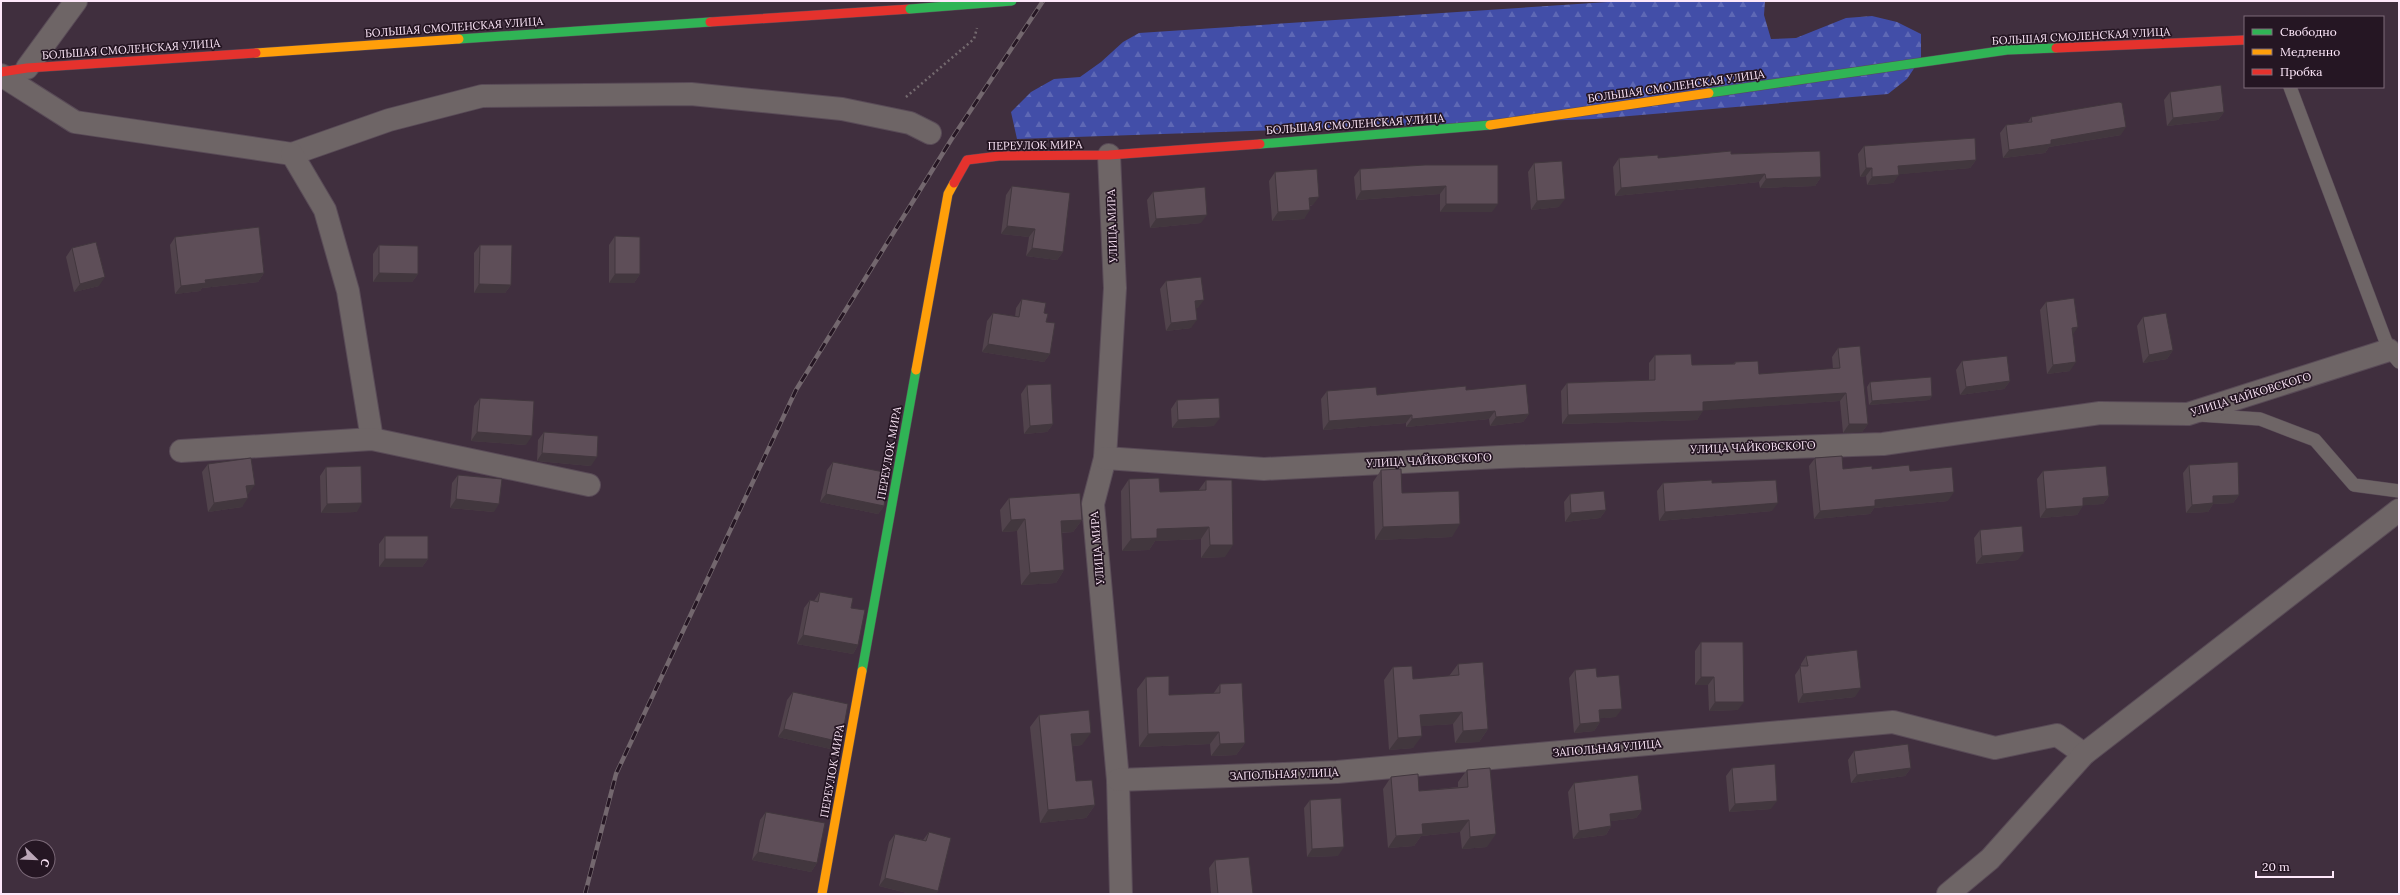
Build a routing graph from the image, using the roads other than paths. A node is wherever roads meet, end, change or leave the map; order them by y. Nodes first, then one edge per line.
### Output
1 (76, 1) edge
2 (1012, 1) edge
3 (2244, 40) edge
4 (27, 68) junction
5 (1, 74) edge
6 (2290, 88) edge
7 (930, 133) dead end
8 (292, 154) junction
9 (1109, 155) junction
10 (2394, 356) edge
11 (2188, 414) junction
12 (372, 439) junction
13 (181, 451) dead end
14 (1105, 458) junction
15 (588, 485) dead end
16 (2399, 491) edge
17 (2399, 510) edge
18 (2084, 754) junction
19 (1118, 780) junction
20 (822, 894) edge
21 (1121, 894) edge
22 (1948, 894) edge

1 - 4 street
2 - 4 street, БОЛЬШАЯ СМОЛЕНСКАЯ УЛИЦА, bridge
3 - 9 street, БОЛЬШАЯ СМОЛЕНСКАЯ УЛИЦА
4 - 5 street, БОЛЬШАЯ СМОЛЕНСКАЯ УЛИЦА
5 - 8 street
6 - 10 lane
7 - 8 street
8 - 12 street
9 - 14 street, УЛИЦА МИРА
9 - 20 street, ПЕРЕУЛОК МИРА
10 - 11 street, УЛИЦА ЧАЙКОВСКОГО
11 - 14 street, УЛИЦА ЧАЙКОВСКОГО
11 - 16 lane
12 - 13 street
12 - 15 street
14 - 19 street, УЛИЦА МИРА
17 - 18 street
18 - 19 street, ЗАПОЛЬНАЯ УЛИЦА
18 - 22 street
19 - 21 street, УЛИЦА МИРА

